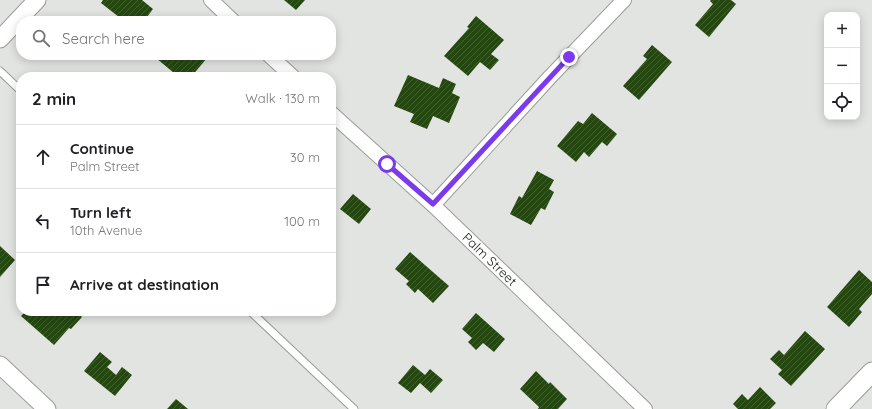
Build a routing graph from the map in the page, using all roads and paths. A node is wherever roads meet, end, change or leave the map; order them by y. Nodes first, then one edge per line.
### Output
1 (37, 0) edge
2 (211, 0) edge
3 (624, 0) edge
4 (22, 16) edge
5 (228, 16) edge
6 (16, 22) edge
7 (0, 39) edge
8 (274, 60) edge
9 (0, 71) edge
10 (288, 72) edge
11 (16, 86) edge
12 (336, 117) edge
13 (433, 204) junction
14 (255, 316) edge
15 (0, 365) edge
16 (872, 372) edge
17 (47, 409) edge
18 (354, 409) edge
19 (645, 409) edge
20 (836, 409) edge

1 - 4 street
2 - 5 street
3 - 13 street
6 - 7 street
8 - 10 street
9 - 11 lane
12 - 13 street, Palm Street
13 - 19 street, Palm Street
14 - 18 lane
15 - 17 street
16 - 20 main road

